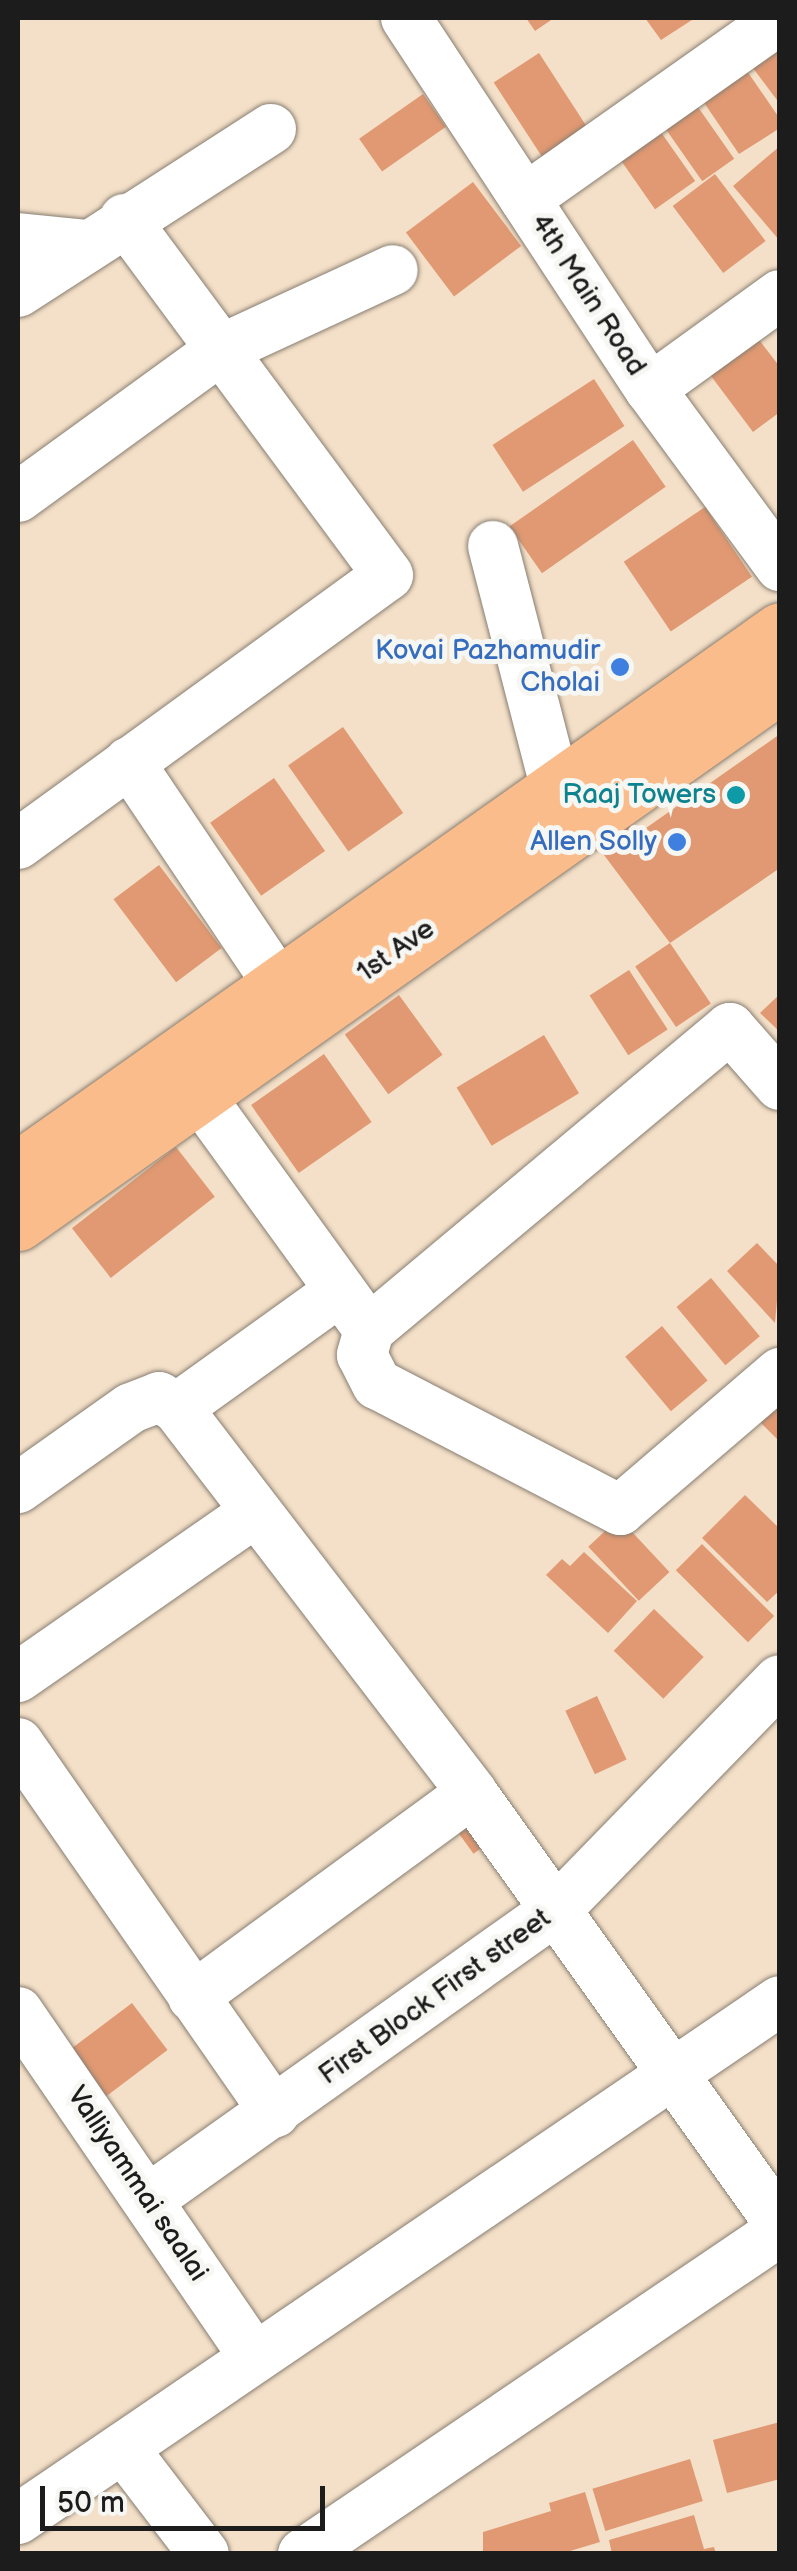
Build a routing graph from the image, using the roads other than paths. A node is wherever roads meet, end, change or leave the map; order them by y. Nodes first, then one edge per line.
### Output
1 (406, 18) edge
2 (780, 19) edge
3 (270, 129) dead end
4 (525, 199) junction
5 (106, 232) junction
6 (18, 238) edge
7 (393, 270) dead end
8 (18, 292) edge
9 (780, 295) edge
10 (222, 349) junction
11 (650, 388) junction
12 (18, 497) edge
13 (493, 546) dead end
14 (780, 566) edge
15 (780, 630) edge
16 (780, 685) edge
17 (129, 762) junction
18 (556, 785) junction
19 (18, 844) edge
20 (288, 1000) junction
21 (780, 1085) edge
22 (196, 1092) junction
23 (18, 1169) edge
24 (18, 1223) edge
25 (340, 1291) junction
26 (370, 1330) junction
27 (780, 1373) edge
28 (176, 1408) junction
29 (18, 1488) edge
30 (254, 1513) junction
31 (18, 1677) edge
32 (780, 1680) edge
33 (18, 1743) edge
34 (472, 1793) junction
35 (555, 1911) junction
36 (193, 1996) junction
37 (780, 2001) edge
38 (18, 2012) edge
39 (671, 2080) junction
40 (275, 2113) junction
41 (149, 2199) junction
42 (780, 2228) edge
43 (254, 2358) junction
44 (123, 2448) junction
45 (18, 2519) edge
46 (204, 2554) edge
47 (302, 2554) edge

1 - 4 street, 4th Main Road
2 - 4 street
3 - 5 street
4 - 11 street, 4th Main Road
5 - 6 street
5 - 8 street
5 - 10 street
7 - 10 street
9 - 11 street
10 - 12 street
10 - 17 street
11 - 14 street, 4th Main Road
13 - 18 street
15 - 18 main road
16 - 20 main road, 1st Ave
17 - 19 street
17 - 20 street
18 - 20 main road
20 - 22 main road, 1st Ave
20 - 23 main road
21 - 26 street
22 - 24 main road, 1st Ave
22 - 25 street
25 - 26 street
25 - 28 street
26 - 27 street
28 - 29 street
28 - 30 street
30 - 31 street
30 - 34 street
32 - 35 street, First Block First street
33 - 36 street
34 - 35 street
34 - 36 street
35 - 39 street
35 - 40 street, First Block First street
36 - 40 street
37 - 39 street
38 - 41 street, Valliyammai saalai
39 - 42 street
39 - 43 street
40 - 41 street, First Block First street
41 - 43 street, Valliyammai saalai
42 - 47 street
43 - 44 street
44 - 45 street
44 - 46 street

